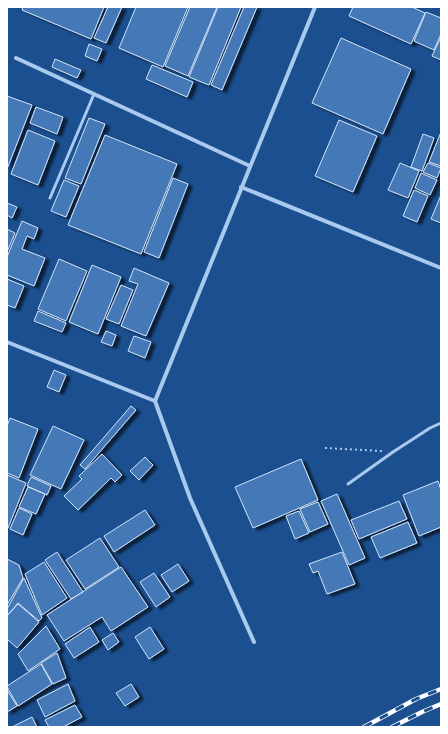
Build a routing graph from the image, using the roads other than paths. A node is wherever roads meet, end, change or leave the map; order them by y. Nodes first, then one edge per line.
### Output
1 (314, 7) edge
2 (16, 58) dead end
3 (94, 94) junction
4 (250, 166) junction
5 (241, 187) junction
6 (50, 198) dead end
7 (441, 268) edge
8 (7, 342) edge
9 (155, 401) junction
10 (441, 423) edge
11 (348, 484) dead end
12 (254, 642) dead end

1 - 4 street
2 - 3 street
3 - 4 street
3 - 6 lane
4 - 5 street
5 - 7 street
5 - 9 street
8 - 9 street
9 - 12 street
10 - 11 lane

